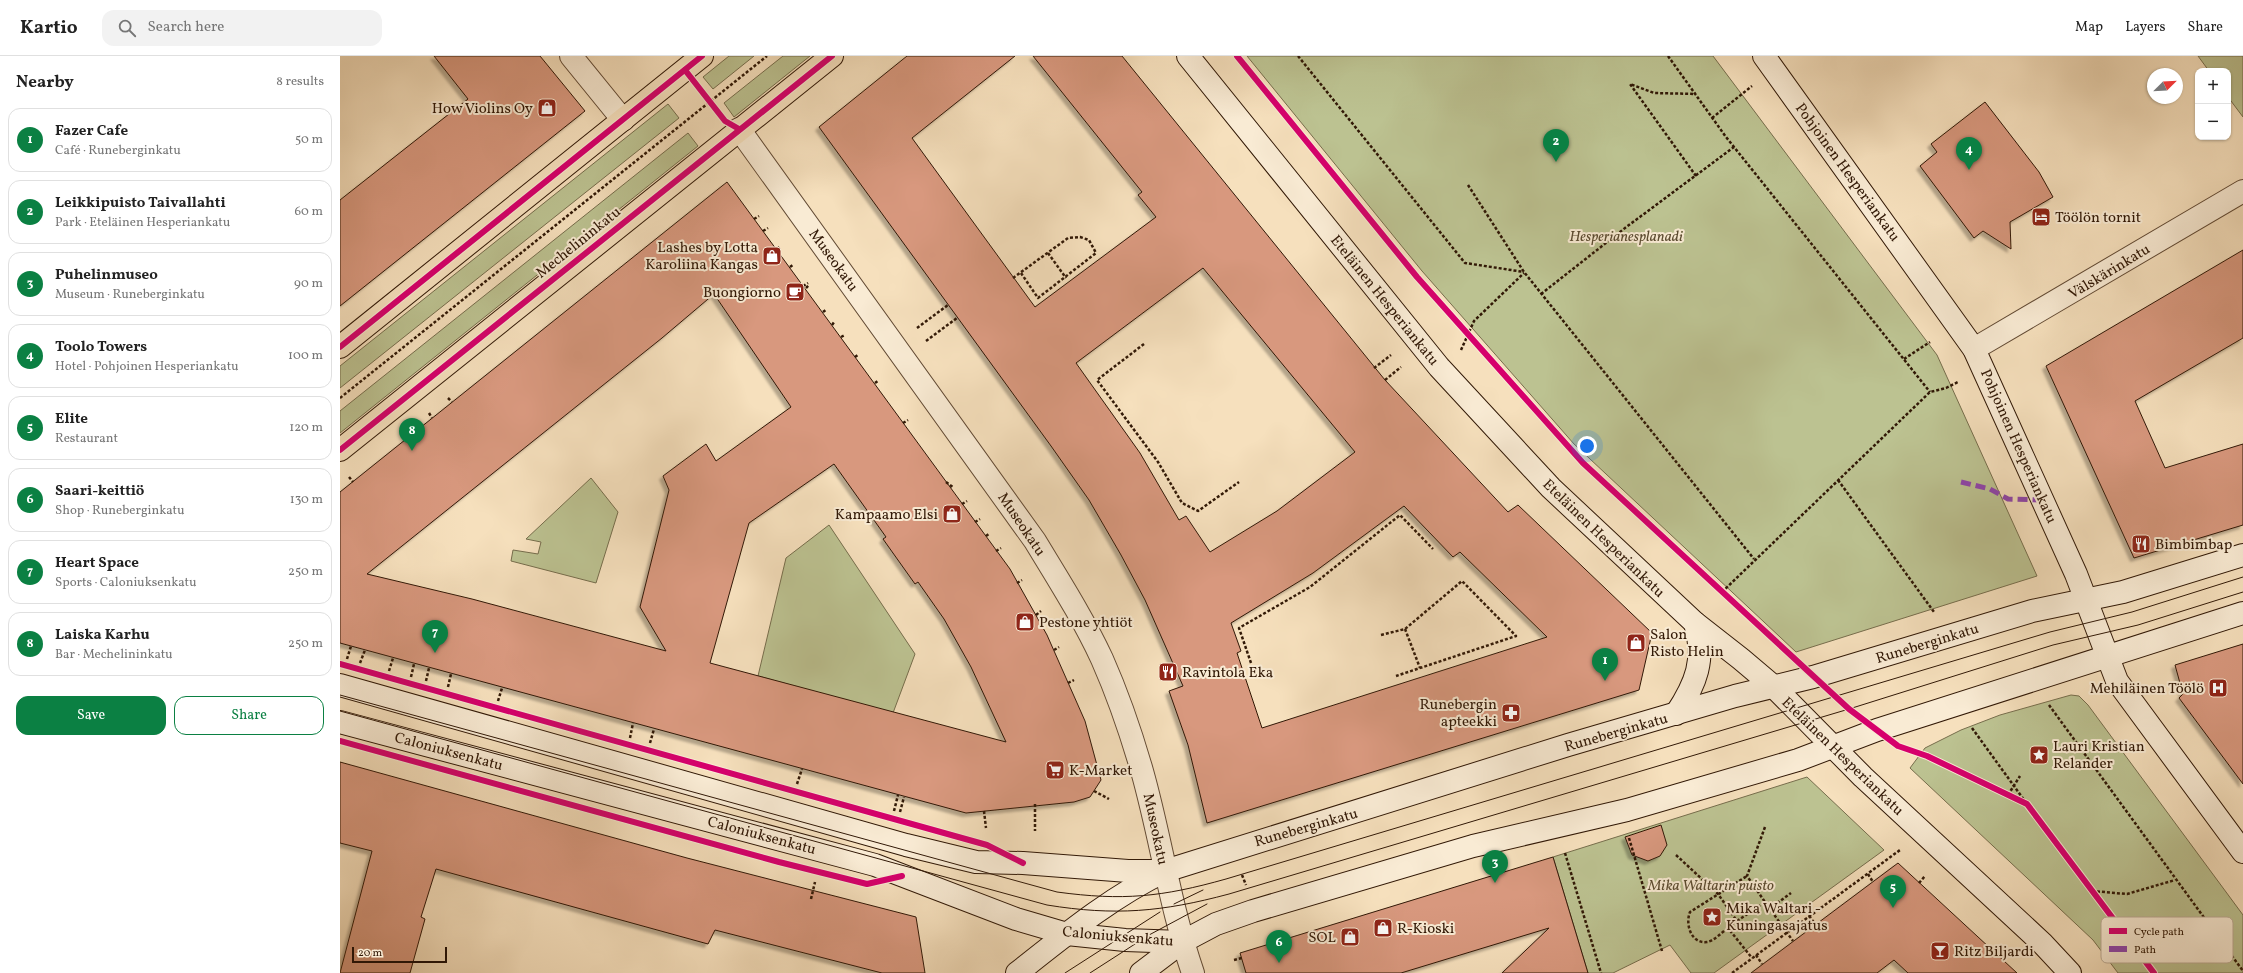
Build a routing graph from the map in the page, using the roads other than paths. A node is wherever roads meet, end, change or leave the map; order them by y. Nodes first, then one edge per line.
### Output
1 (571, 56) edge
2 (702, 56) edge
3 (832, 56) edge
4 (1188, 56) edge
5 (1764, 56) edge
6 (623, 120) junction
7 (740, 129) junction
8 (2243, 191) edge
9 (340, 347) edge
10 (1974, 349) junction
11 (340, 450) edge
12 (2243, 555) edge
13 (2085, 601) junction
14 (2243, 613) edge
15 (1695, 624) junction
16 (2106, 656) junction
17 (345, 670) edge
18 (1773, 686) junction
19 (1676, 714) junction
20 (340, 722) edge
21 (1833, 746) junction
22 (2243, 852) edge
23 (1164, 870) junction
24 (1067, 934) junction
25 (1182, 942) junction
26 (1017, 973) edge
27 (1141, 973) edge
28 (1193, 973) edge
29 (2070, 973) edge

1 - 6 main road
2 - 6 main road
3 - 7 main road, Mechelininkatu
4 - 15 main road, Eteläinen Hesperiankatu
5 - 10 main road, Pohjoinen Hesperiankatu
6 - 9 main road
7 - 11 main road, Mechelininkatu
7 - 23 main road, Museokatu
8 - 10 main road, Välskärinkatu
10 - 13 main road, Pohjoinen Hesperiankatu
12 - 13 main road, Runeberginkatu
13 - 16 main road, Pohjoinen Hesperiankatu
13 - 18 main road, Runeberginkatu
14 - 16 main road
15 - 18 main road, Eteläinen Hesperiankatu
15 - 19 main road
16 - 21 main road
16 - 22 main road, Pohjoinen Hesperiankatu
17 - 23 main road, Caloniuksenkatu
18 - 19 main road, Runeberginkatu
18 - 21 main road, Eteläinen Hesperiankatu
19 - 23 main road, Runeberginkatu
20 - 24 main road, Caloniuksenkatu
21 - 25 main road
21 - 29 main road, Eteläinen Hesperiankatu
23 - 24 main road, Runeberginkatu
23 - 25 main road, Museokatu
24 - 25 main road, Caloniuksenkatu
24 - 26 main road, Runeberginkatu
25 - 27 main road
25 - 28 main road, Museokatu

